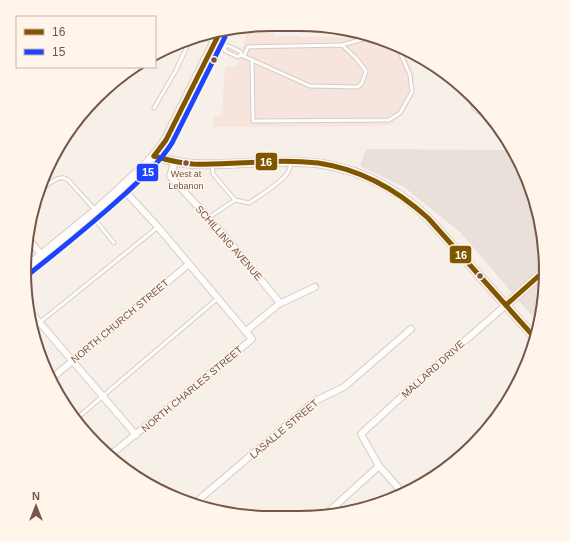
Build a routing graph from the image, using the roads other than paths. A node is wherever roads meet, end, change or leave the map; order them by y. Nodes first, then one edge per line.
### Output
1 (213, 38) edge
2 (215, 38) edge
3 (362, 39) edge
4 (342, 45) junction
5 (187, 46) edge
6 (224, 46) junction
7 (400, 53) edge
8 (243, 56) junction
9 (252, 60) junction
10 (154, 108) dead end
11 (154, 156) junction
12 (175, 161) junction
13 (291, 162) junction
14 (212, 164) junction
15 (46, 187) edge
16 (122, 187) junction
17 (235, 200) junction
18 (93, 213) junction
19 (208, 218) junction
20 (158, 227) junction
21 (114, 243) dead end
22 (33, 244) edge
23 (42, 255) junction
24 (31, 264) edge
25 (189, 264) junction
26 (539, 276) edge
27 (315, 286) dead end
28 (218, 298) junction
29 (279, 304) junction
30 (506, 305) junction
31 (36, 318) edge
32 (40, 322) junction
33 (37, 324) edge
34 (411, 329) dead end
35 (246, 331) junction
36 (531, 333) edge
37 (73, 361) junction
38 (55, 375) edge
39 (102, 396) junction
40 (80, 416) edge
41 (136, 435) junction
42 (114, 452) edge
43 (379, 466) junction
44 (399, 489) edge
45 (199, 500) edge
46 (332, 509) edge

1 - 11 main road
2 - 6 lane
3 - 4 lane
4 - 8 lane
4 - 9 lane
5 - 10 lane
6 - 8 lane
6 - 8 lane
7 - 9 lane
8 - 9 lane
11 - 12 street
11 - 16 main road
12 - 14 street
12 - 19 street, SCHILLING AVENUE
13 - 14 street
13 - 17 lane
13 - 30 street
14 - 17 lane
15 - 18 lane
16 - 18 main road
16 - 20 street
17 - 19 lane
18 - 21 lane
18 - 23 main road
19 - 29 street, SCHILLING AVENUE
20 - 25 street
20 - 32 lane
22 - 23 street
23 - 24 main road
25 - 28 street
25 - 37 street, NORTH CHURCH STREET
26 - 30 street
27 - 29 street, NORTH CHARLES STREET
28 - 35 street
28 - 39 lane
29 - 35 street, NORTH CHARLES STREET
30 - 36 street
30 - 43 street, MALLARD DRIVE
31 - 32 street
32 - 33 lane
32 - 37 street
34 - 45 street, LASALLE STREET
35 - 41 street, NORTH CHARLES STREET
37 - 38 street, NORTH CHURCH STREET
37 - 39 street
39 - 40 lane
39 - 41 street
41 - 42 street, NORTH CHARLES STREET
43 - 44 street
43 - 46 street

